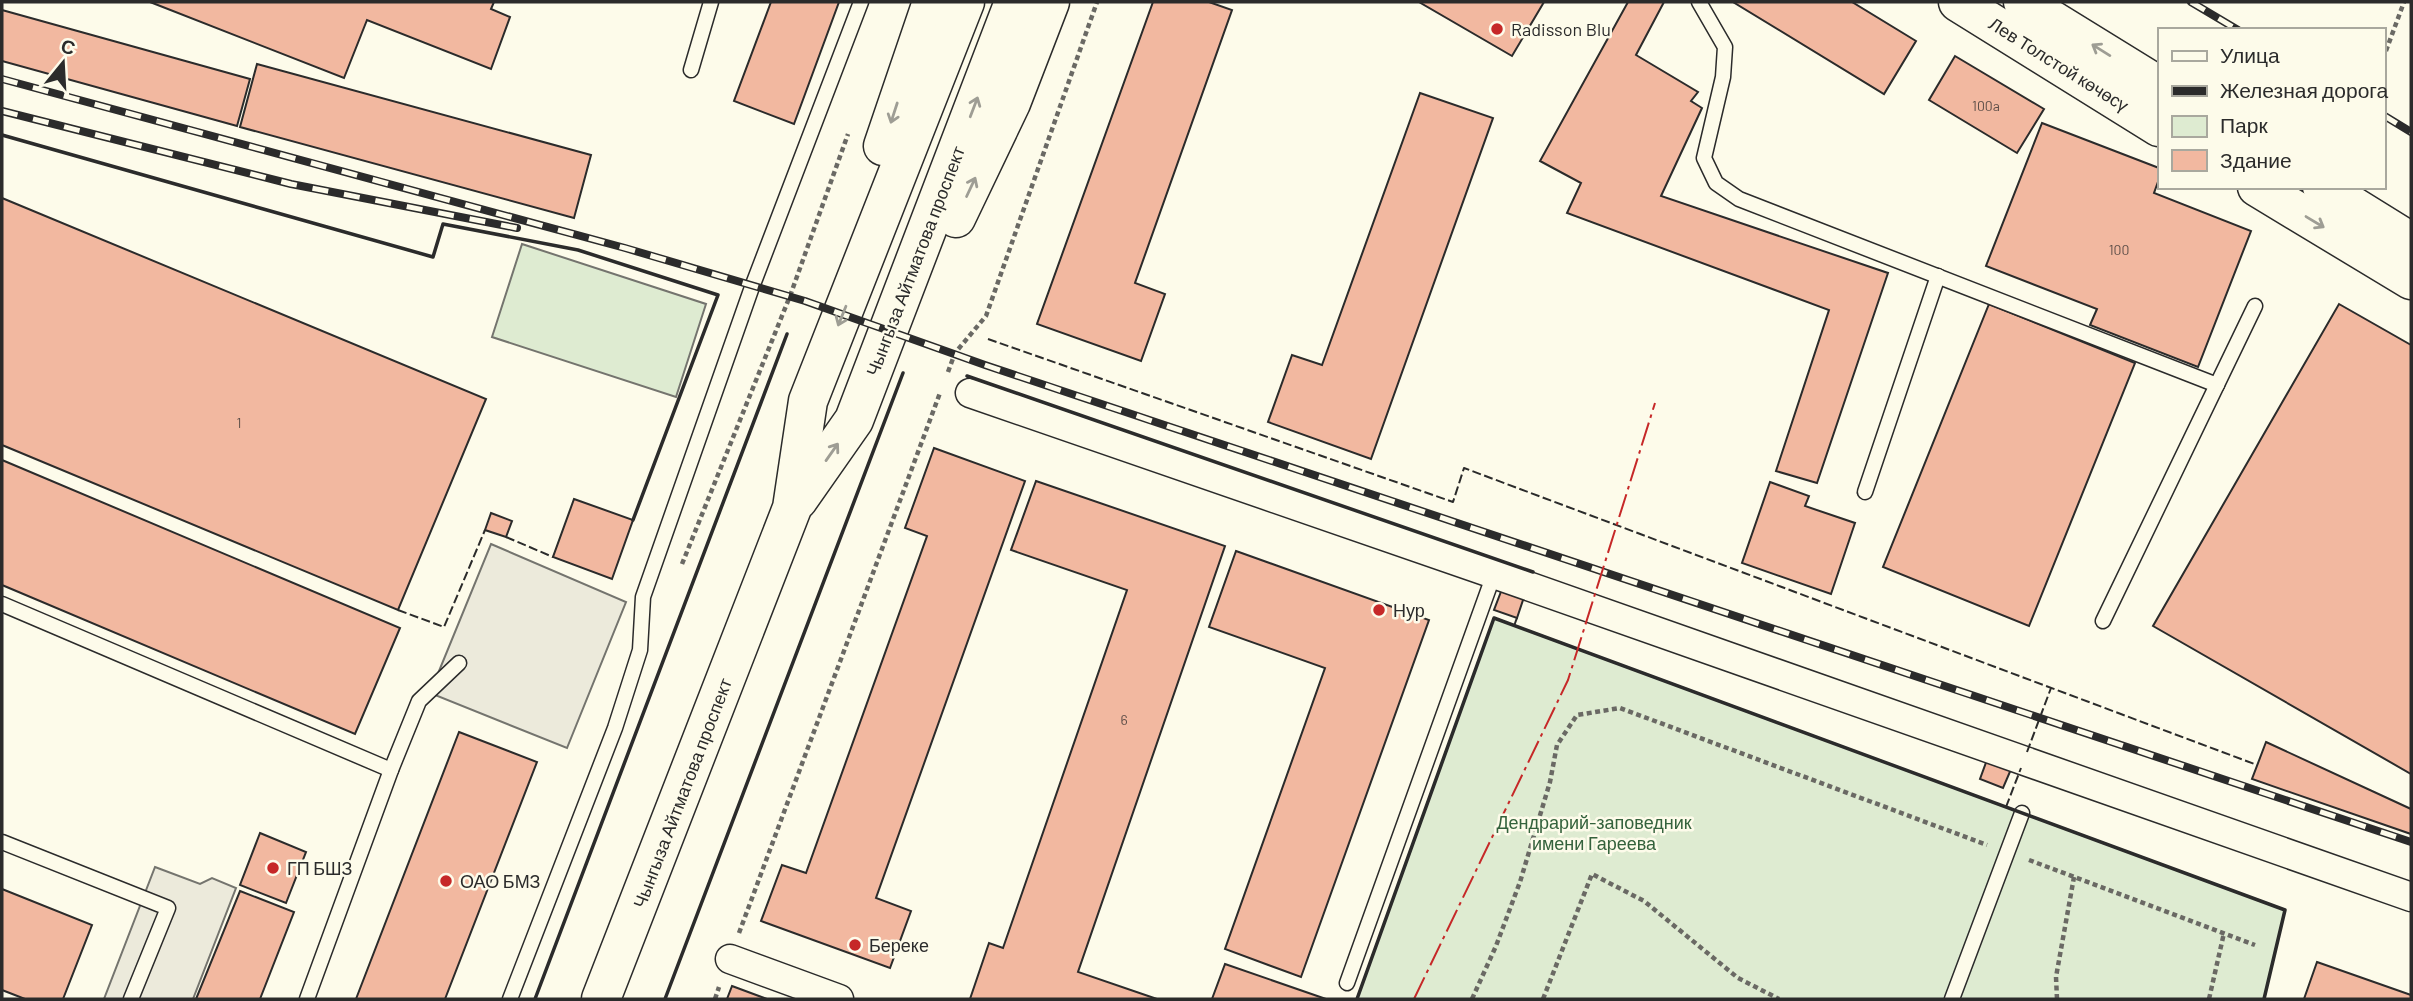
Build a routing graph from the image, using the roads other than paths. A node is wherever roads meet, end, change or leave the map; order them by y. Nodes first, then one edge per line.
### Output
1 (711, 2) edge
2 (861, 2) edge
3 (932, 2) edge
4 (965, 2) edge
5 (1014, 2) edge
6 (1050, 2) edge
7 (1699, 2) edge
8 (1958, 2) edge
9 (2023, 2) edge
10 (691, 70) dead end
11 (2158, 85) edge
12 (2158, 126) edge
13 (2260, 189) edge
14 (2325, 189) edge
15 (2411, 242) edge
16 (862, 268) junction
17 (1938, 276) junction
18 (2411, 280) edge
19 (907, 285) junction
20 (2255, 306) dead end
21 (2217, 385) junction
22 (970, 393) dead end
23 (1865, 492) dead end
24 (792, 508) junction
25 (1494, 574) junction
26 (2, 604) edge
27 (2103, 621) dead end
28 (459, 663) dead end
29 (391, 770) junction
30 (2022, 813) dead end
31 (2, 842) edge
32 (2411, 897) edge
33 (730, 958) road end
34 (1347, 984) dead end
35 (131, 999) edge
36 (307, 999) edge
37 (510, 999) edge
38 (601, 999) edge
39 (839, 999) edge
40 (1952, 999) edge

1 - 10 lane
2 - 37 lane
3 -> 16 main road
4 - 16 main road, Чынгыза Айтматова проспект
19 -> 5 main road, Чынгыза Айтматова проспект
19 -> 6 main road
7 - 17 lane
8 - 12 main road, Лев Толстой көчөсү
11 -> 9 main road, Лев Толстой көчөсү
13 -> 18 main road
14 - 15 main road
16 -> 24 main road, Чынгыза Айтматова проспект
17 - 21 lane
17 - 23 lane
24 -> 19 main road, Чынгыза Айтматова проспект
20 - 21 lane
21 - 27 lane
22 - 25 street
24 - 38 main road, Чынгыза Айтматова проспект
25 - 32 street
25 - 34 lane
26 - 29 lane
28 - 29 lane
29 - 36 lane
30 - 40 lane
31 - 35 lane
33 - 39 street

